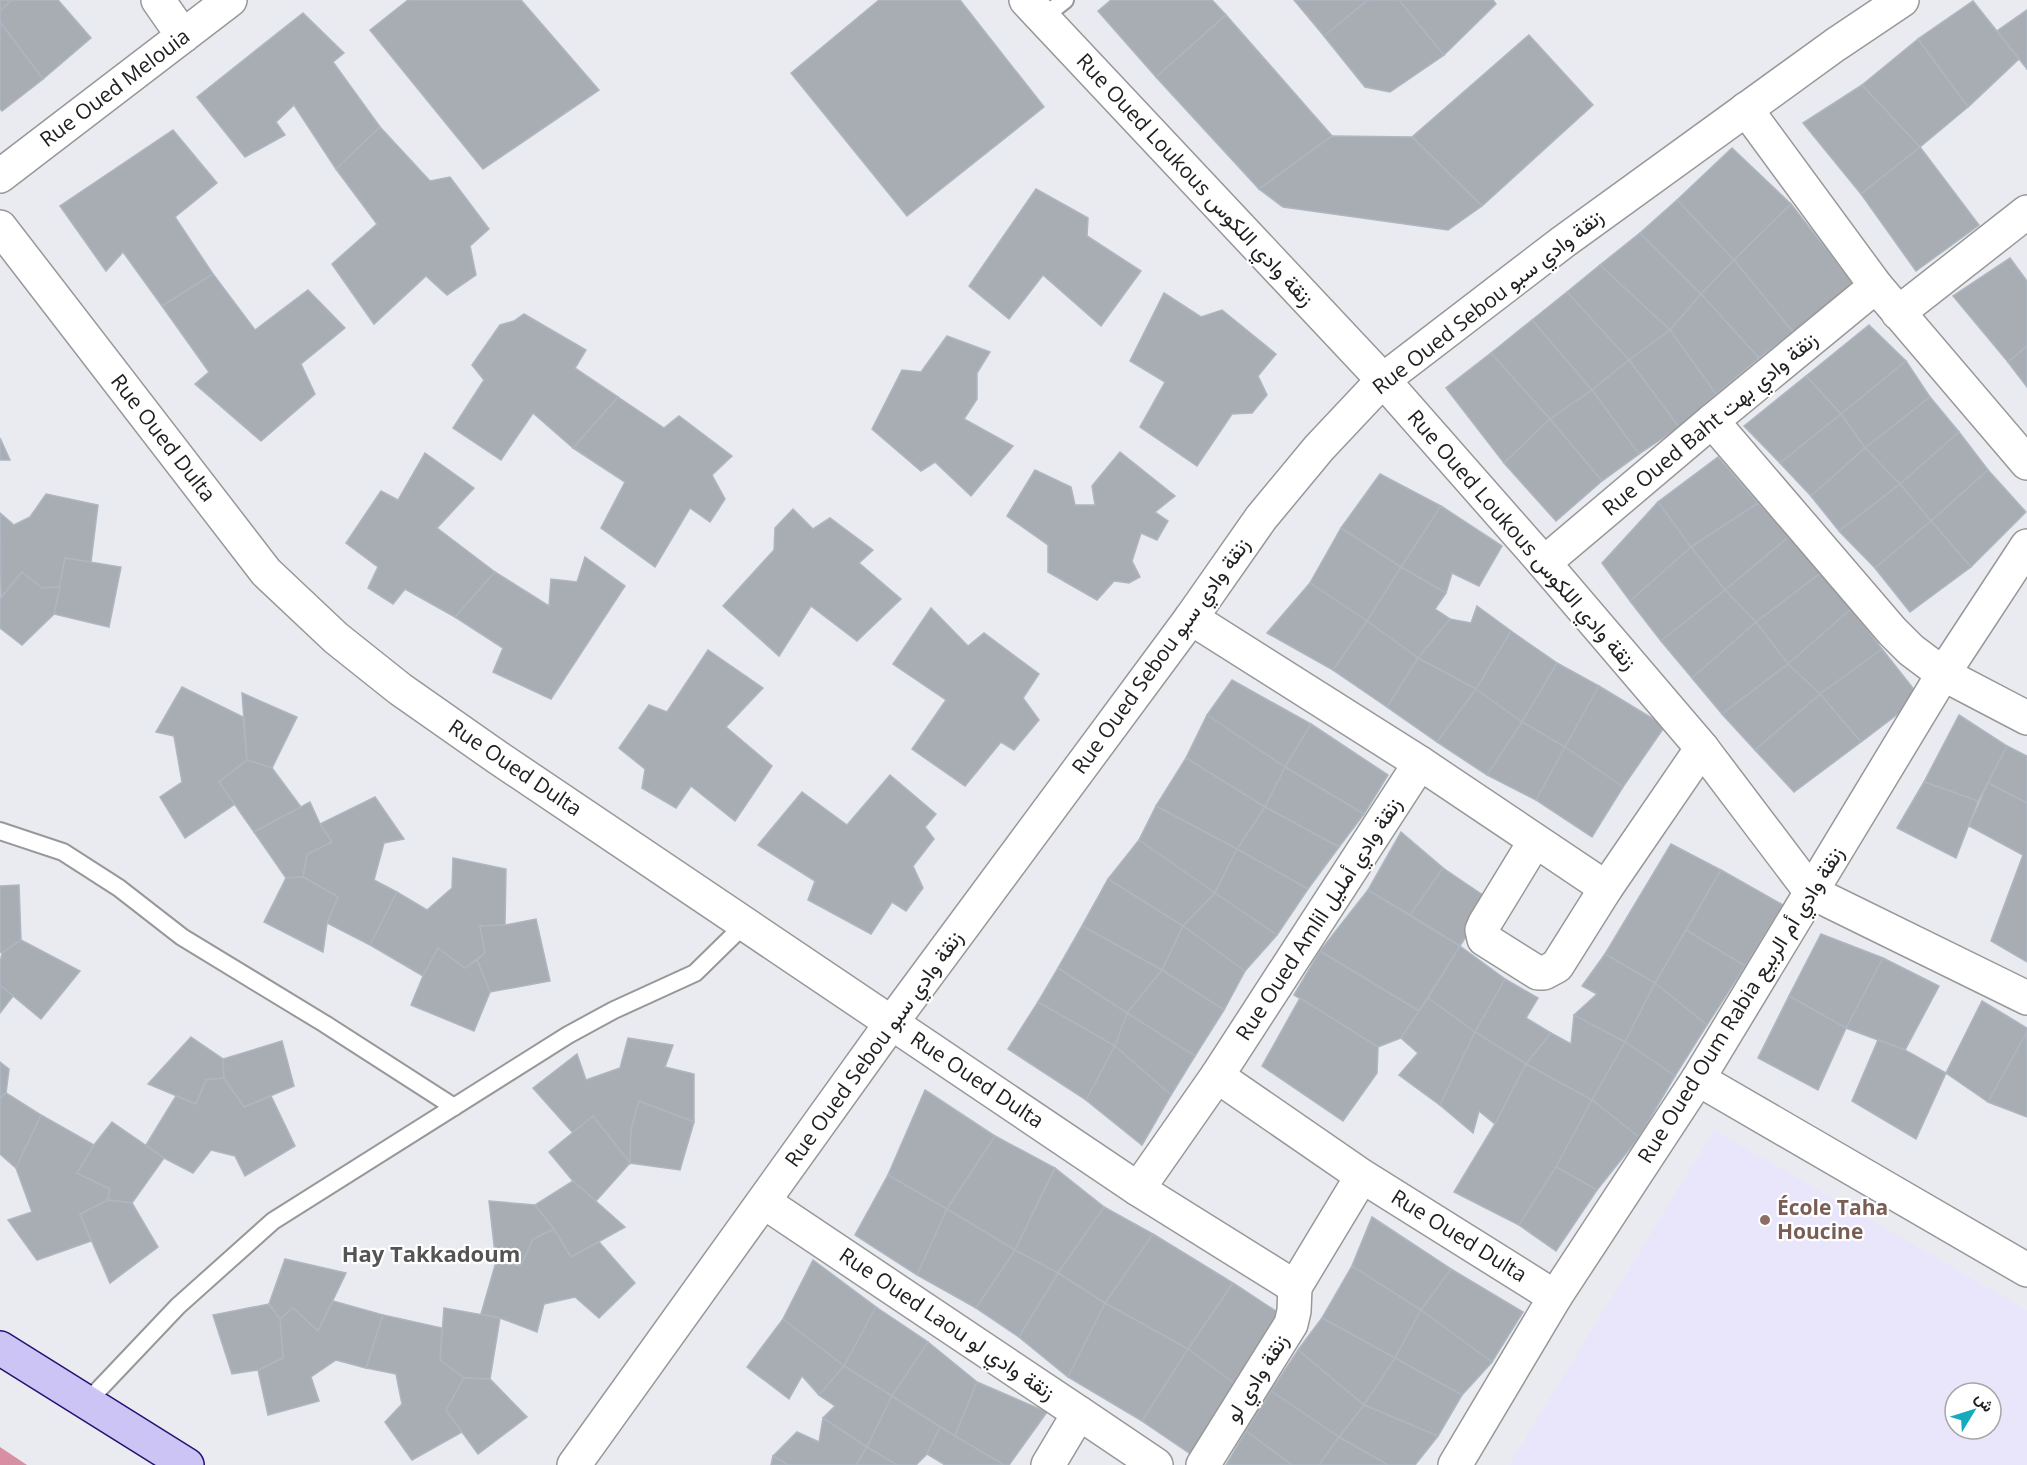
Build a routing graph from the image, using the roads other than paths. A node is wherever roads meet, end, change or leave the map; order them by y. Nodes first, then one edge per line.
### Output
1 (158, 0) edge
2 (230, 0) edge
3 (1902, 0) edge
4 (1044, 6) edge
5 (183, 36) junction
6 (1746, 109) junction
7 (0, 176) edge
8 (2027, 212) edge
9 (0, 227) edge
10 (1876, 286) junction
11 (1898, 313) junction
12 (1383, 380) junction
13 (1712, 421) junction
14 (2027, 464) edge
15 (2027, 546) edge
16 (1544, 564) junction
17 (1191, 618) junction
18 (1943, 674) junction
19 (2027, 718) edge
20 (1702, 748) junction
21 (1420, 763) junction
22 (0, 831) edge
23 (1535, 840) junction
24 (1606, 888) junction
25 (1811, 892) junction
26 (744, 924) junction
27 (2027, 999) edge
28 (892, 1022) junction
29 (1217, 1076) junction
30 (1698, 1079) junction
31 (454, 1107) junction
32 (1362, 1176) junction
33 (1138, 1189) junction
34 (764, 1202) junction
35 (2027, 1270) edge
36 (1296, 1287) junction
37 (1555, 1297) junction
38 (0, 1348) edge
39 (86, 1403) junction
40 (1079, 1413) junction
41 (187, 1465) edge
42 (574, 1465) edge
43 (1048, 1465) edge
44 (1156, 1465) edge
45 (1203, 1465) edge
46 (1455, 1465) edge

1 - 5 street
2 - 5 street, Rue Oued Melouia
3 - 6 street, Rue Oued Sebou زنقة وادي سبو
4 - 12 street, Rue Oued Loukous زنقة وادي اللكوس
5 - 7 street, Rue Oued Melouia
6 - 10 street
6 - 12 street, Rue Oued Sebou زنقة وادي سبو
8 - 11 street
9 - 26 street, Rue Oued Dulta
10 - 11 street
10 - 13 street, Rue Oued Baht زنقة وادي بهت
11 - 14 street
12 - 16 street, Rue Oued Loukous زنقة وادي اللكوس
12 - 17 street, Rue Oued Sebou زنقة وادي سبو
13 - 16 street, Rue Oued Baht زنقة وادي بهت
13 - 18 street
15 - 18 street, Rue Oued Oum Rabia زنقة وادي أم الربيع
16 - 20 street, Rue Oued Loukous زنقة وادي اللكوس
17 - 21 street
17 - 28 street, Rue Oued Sebou زنقة وادي سبو
18 - 19 street
18 - 25 street, Rue Oued Oum Rabia زنقة وادي أم الربيع
20 - 24 street
20 - 25 street, Rue Oued Loukous زنقة وادي اللكوس
21 - 23 street
21 - 29 street, Rue Oued Amlil زنقة وادي أمليل
22 - 31 lane
23 - 24 street
23 - 24 street
25 - 27 street, Rue Oued Loukous زنقة وادي اللكوس
25 - 30 street, Rue Oued Oum Rabia زنقة وادي أم الربيع
26 - 28 street, Rue Oued Dulta
26 - 31 lane
28 - 33 street, Rue Oued Dulta
28 - 34 street, Rue Oued Sebou زنقة وادي سبو
29 - 32 street, Rue Oued Dulta
29 - 33 street
30 - 35 street
30 - 37 street, Rue Oued Oum Rabia زنقة وادي أم الربيع
31 - 39 lane
32 - 36 street
32 - 37 street, Rue Oued Dulta
33 - 36 street, Rue Oued Dulta
34 - 40 street, Rue Oued Laou زنقة وادي لو
34 - 42 street, Rue Oued Sebou زنقة وادي سبو
36 - 45 street, زنقة وادي لو
37 - 46 street, Rue Oued Oum Rabia زنقة وادي أم الربيع
38 - 39 street
39 - 41 street
40 - 43 street
40 - 44 street

